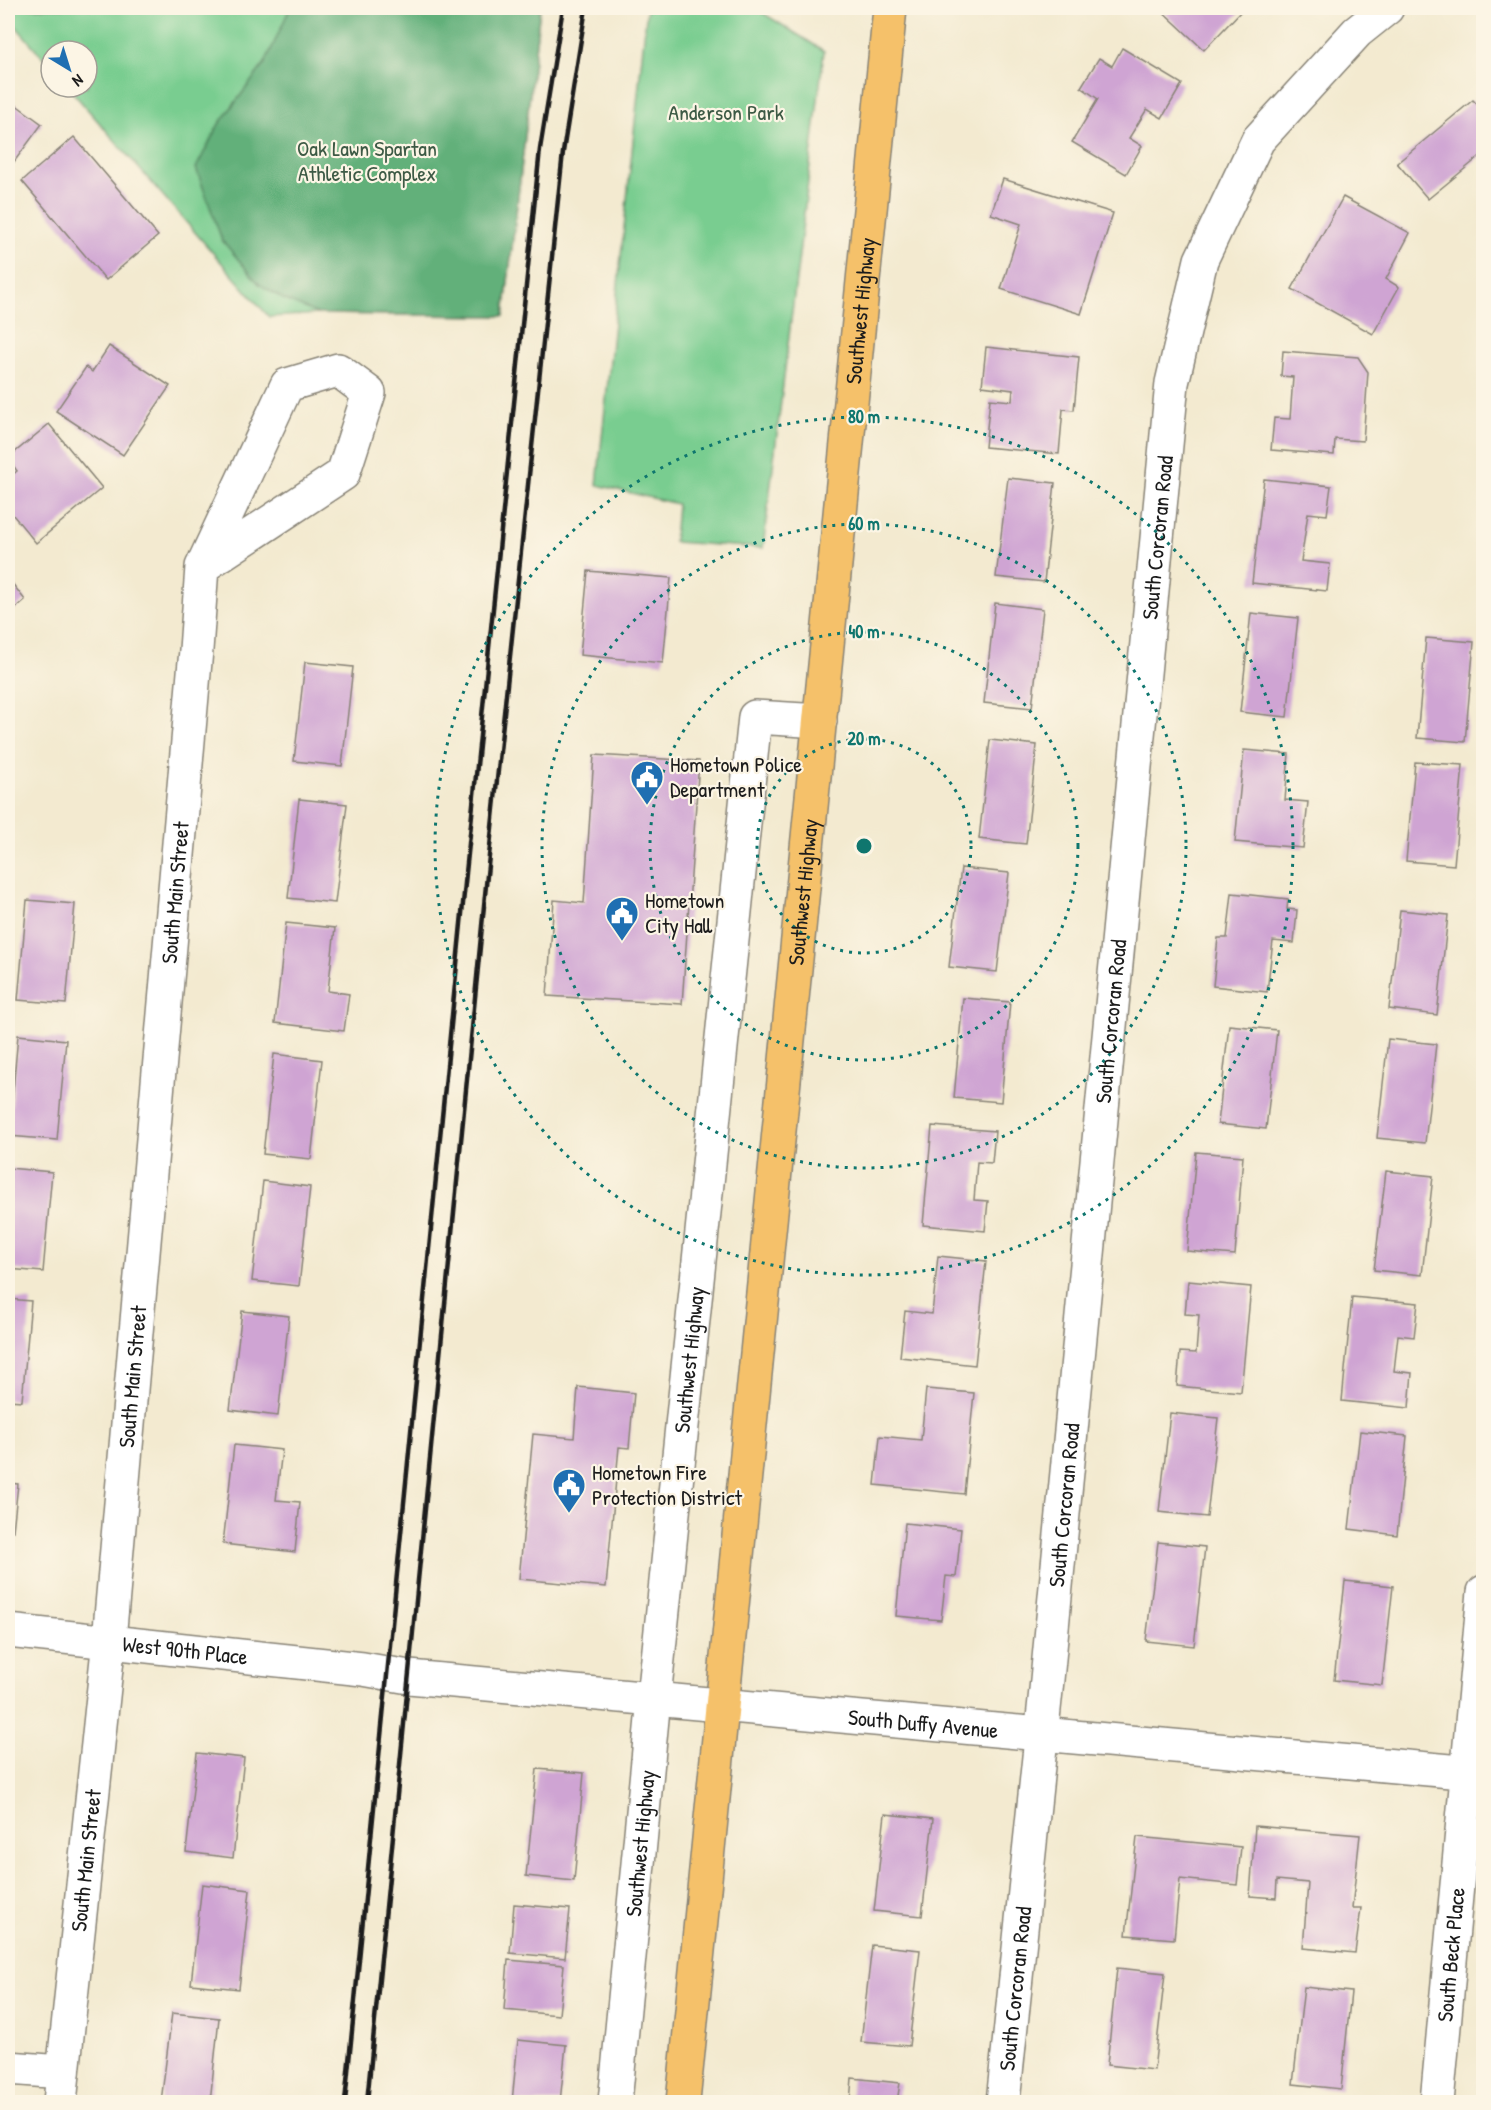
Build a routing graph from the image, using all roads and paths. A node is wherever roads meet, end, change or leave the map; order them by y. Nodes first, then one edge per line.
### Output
1 (890, 8) edge
2 (1387, 8) edge
3 (202, 567) junction
4 (820, 721) junction
5 (1484, 1592) edge
6 (8, 1631) edge
7 (109, 1640) junction
8 (363, 1669) joint
9 (654, 1698) junction
10 (724, 1705) junction
11 (1041, 1735) junction
12 (1475, 1773) edge
13 (8, 2068) edge
14 (61, 2087) edge
15 (615, 2103) edge
16 (683, 2103) edge
17 (1003, 2103) edge
18 (1437, 2103) edge

1 - 4 main road, Southwest Highway
2 - 11 street, South Corcoran Road
3 - 3 street
3 - 7 street, South Main Street
4 - 9 street, Southwest Highway
4 - 10 main road, Southwest Highway
5 - 12 street, South Beck Place
6 - 7 street, West 90th Place
7 - 8 street, West 90th Place
7 - 14 street, South Main Street
8 - 9 street, South Duffy Avenue
9 - 10 street, South Duffy Avenue
9 - 15 street, Southwest Highway
10 - 11 street, South Duffy Avenue
10 - 16 main road, Southwest Highway
11 - 12 street, South Duffy Avenue
11 - 17 street, South Corcoran Road
12 - 18 street, South Beck Place
13 - 14 street

